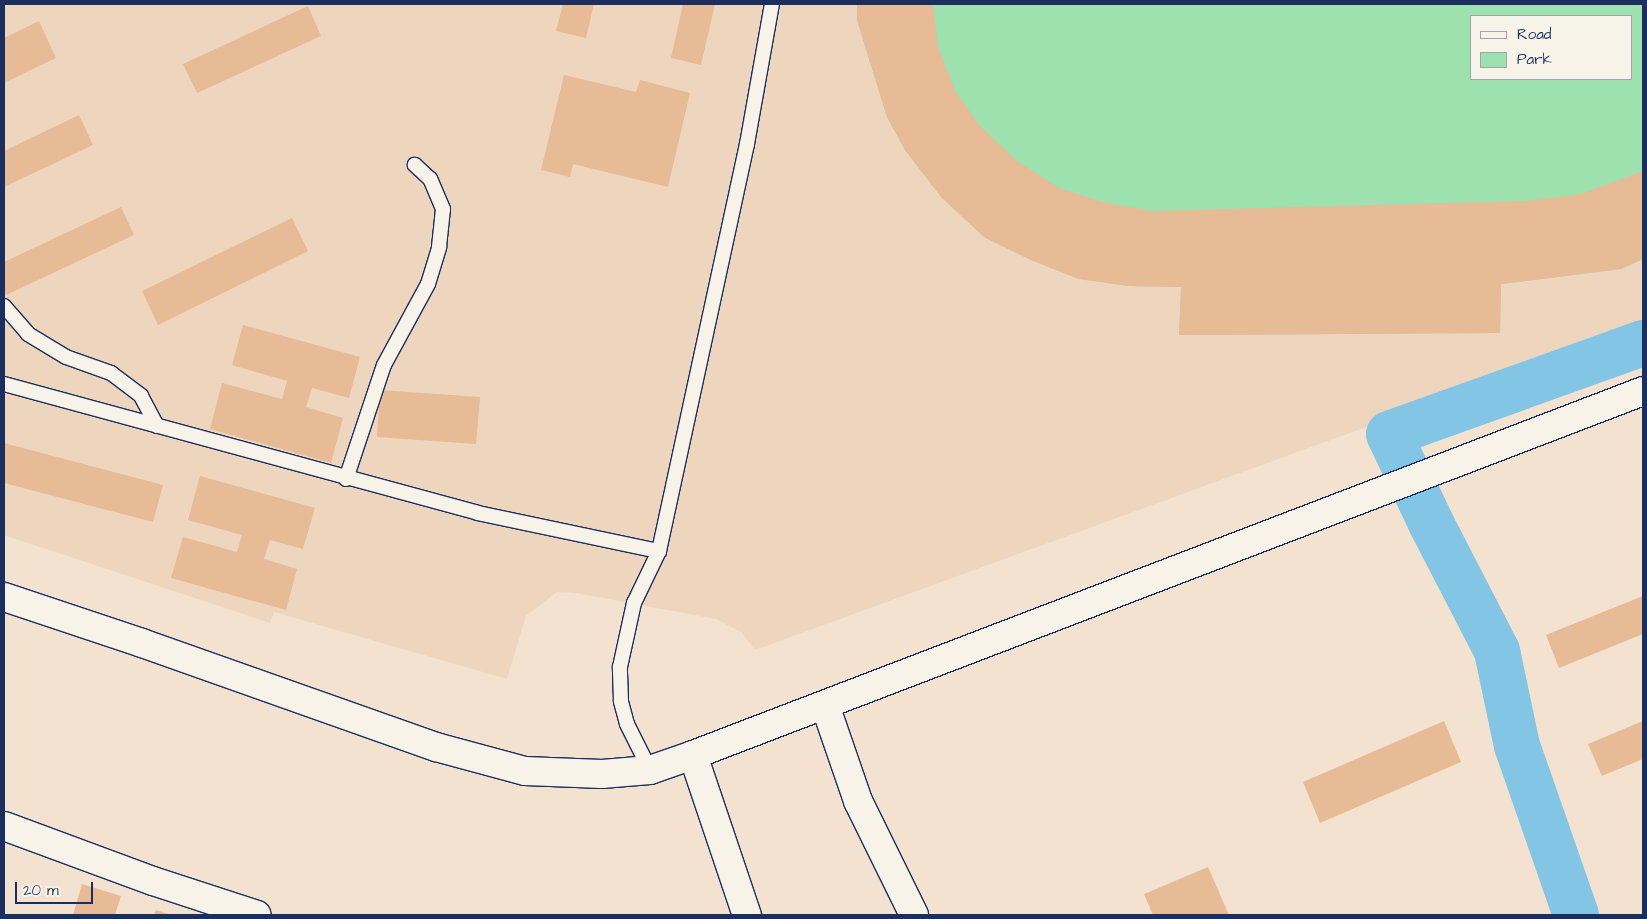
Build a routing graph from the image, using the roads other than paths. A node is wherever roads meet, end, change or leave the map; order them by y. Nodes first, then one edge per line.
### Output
1 (772, 4) edge
2 (415, 164) dead end
3 (4, 306) edge
4 (4, 384) edge
5 (1643, 390) edge
6 (157, 426) junction
7 (346, 478) junction
8 (659, 551) junction
9 (4, 597) edge
10 (825, 704) junction
11 (693, 756) junction
12 (650, 770) junction
13 (4, 826) edge
14 (257, 915) edge
15 (747, 915) edge
16 (914, 915) edge

1 - 8 lane
2 - 7 lane
3 - 6 lane
4 - 6 lane
5 - 10 street
6 - 7 lane
7 - 8 lane
8 - 12 lane
9 - 12 street
10 - 11 street
10 - 16 street
11 - 12 street
11 - 15 street
13 - 14 street

